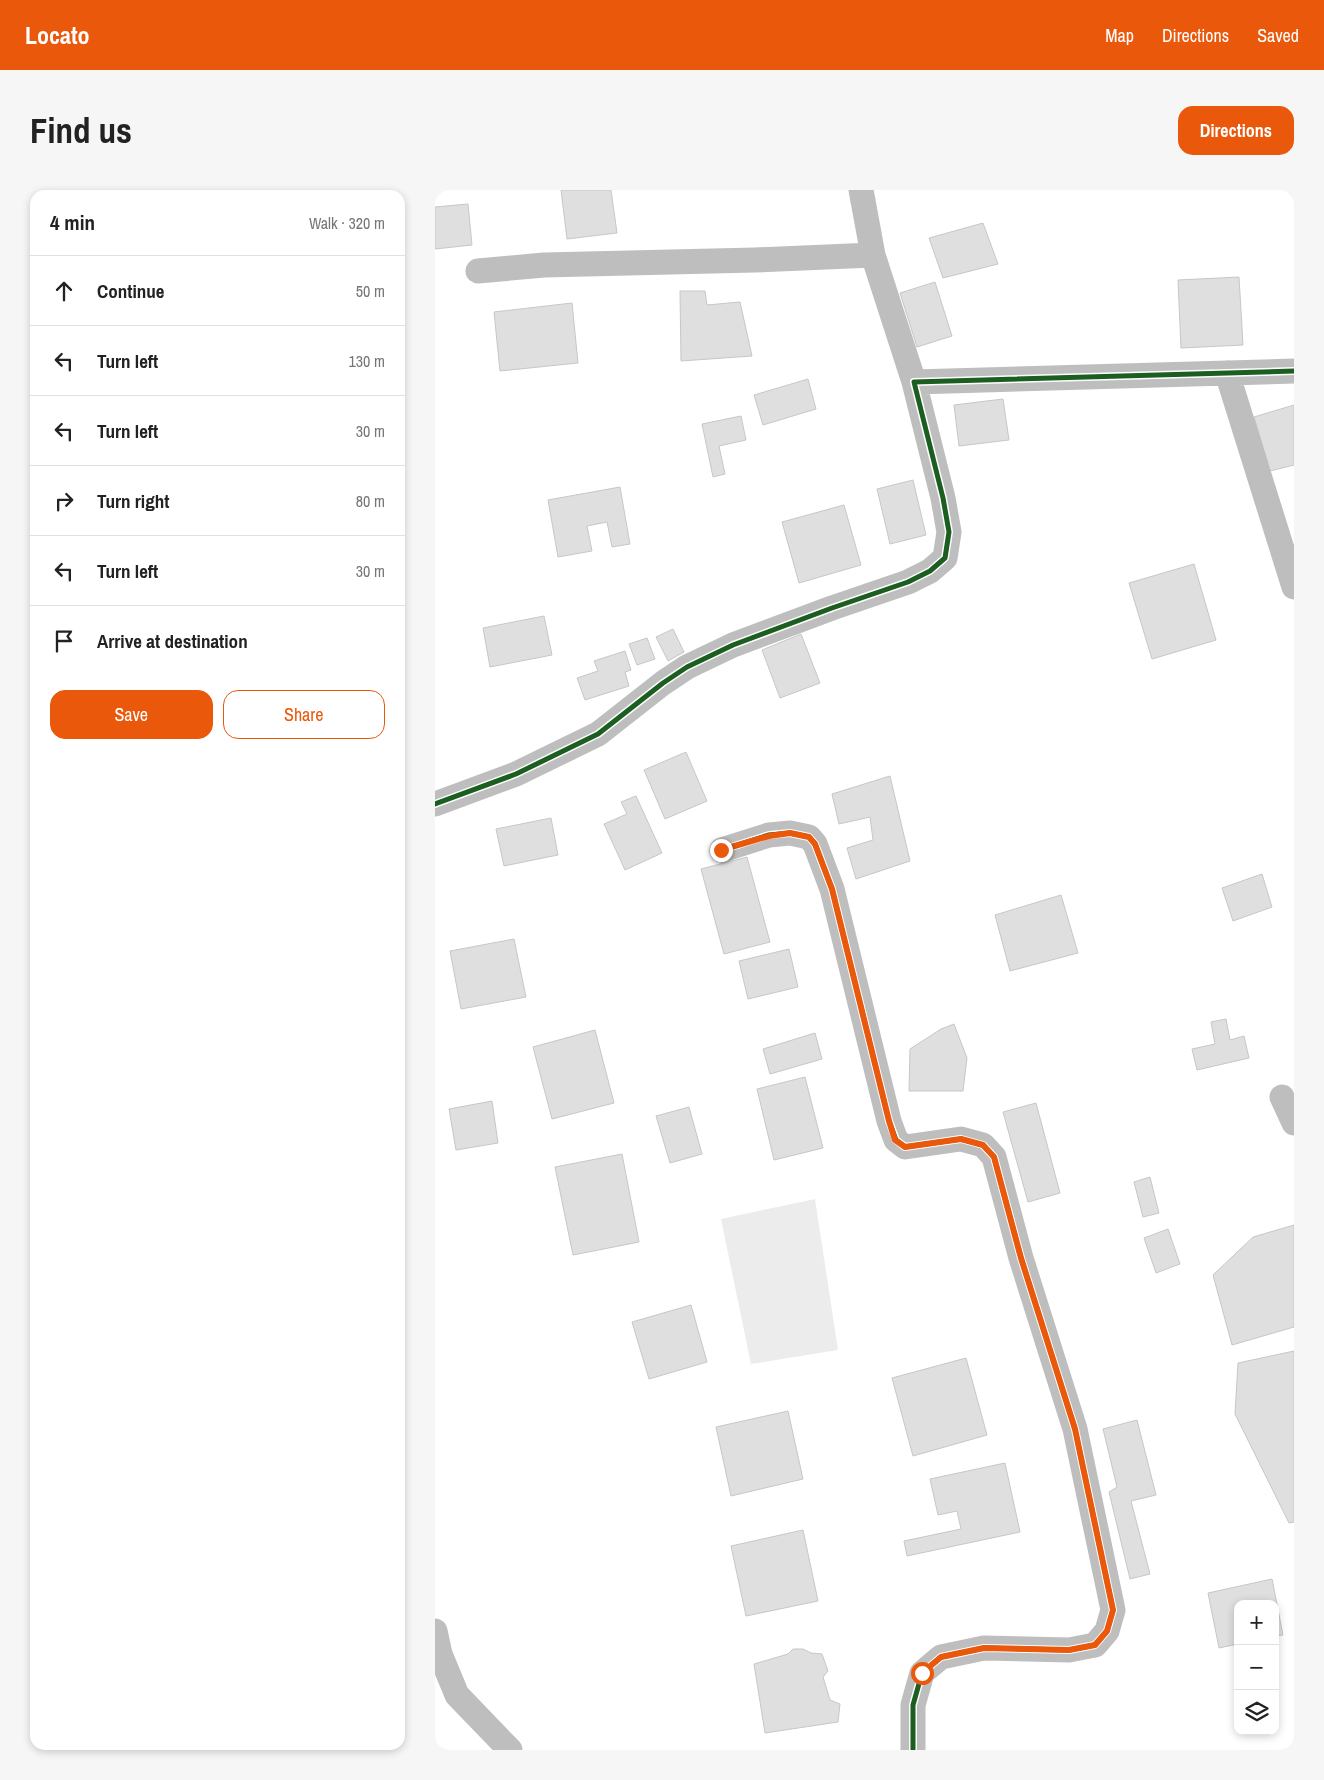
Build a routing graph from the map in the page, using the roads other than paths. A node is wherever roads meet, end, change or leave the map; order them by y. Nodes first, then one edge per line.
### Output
1 (861, 190) edge
2 (873, 255) junction
3 (478, 271) dead end
4 (1294, 371) edge
5 (1227, 373) junction
6 (914, 382) junction
7 (1294, 588) edge
8 (435, 804) edge
9 (721, 850) dead end
10 (1282, 1097) dead end
11 (1294, 1123) edge
12 (435, 1631) edge
13 (510, 1750) edge
14 (913, 1750) edge

1 - 2 street
2 - 3 street
2 - 6 street
4 - 5 street
5 - 6 street
5 - 7 street
6 - 8 street
9 - 14 street
10 - 11 street
12 - 13 street

